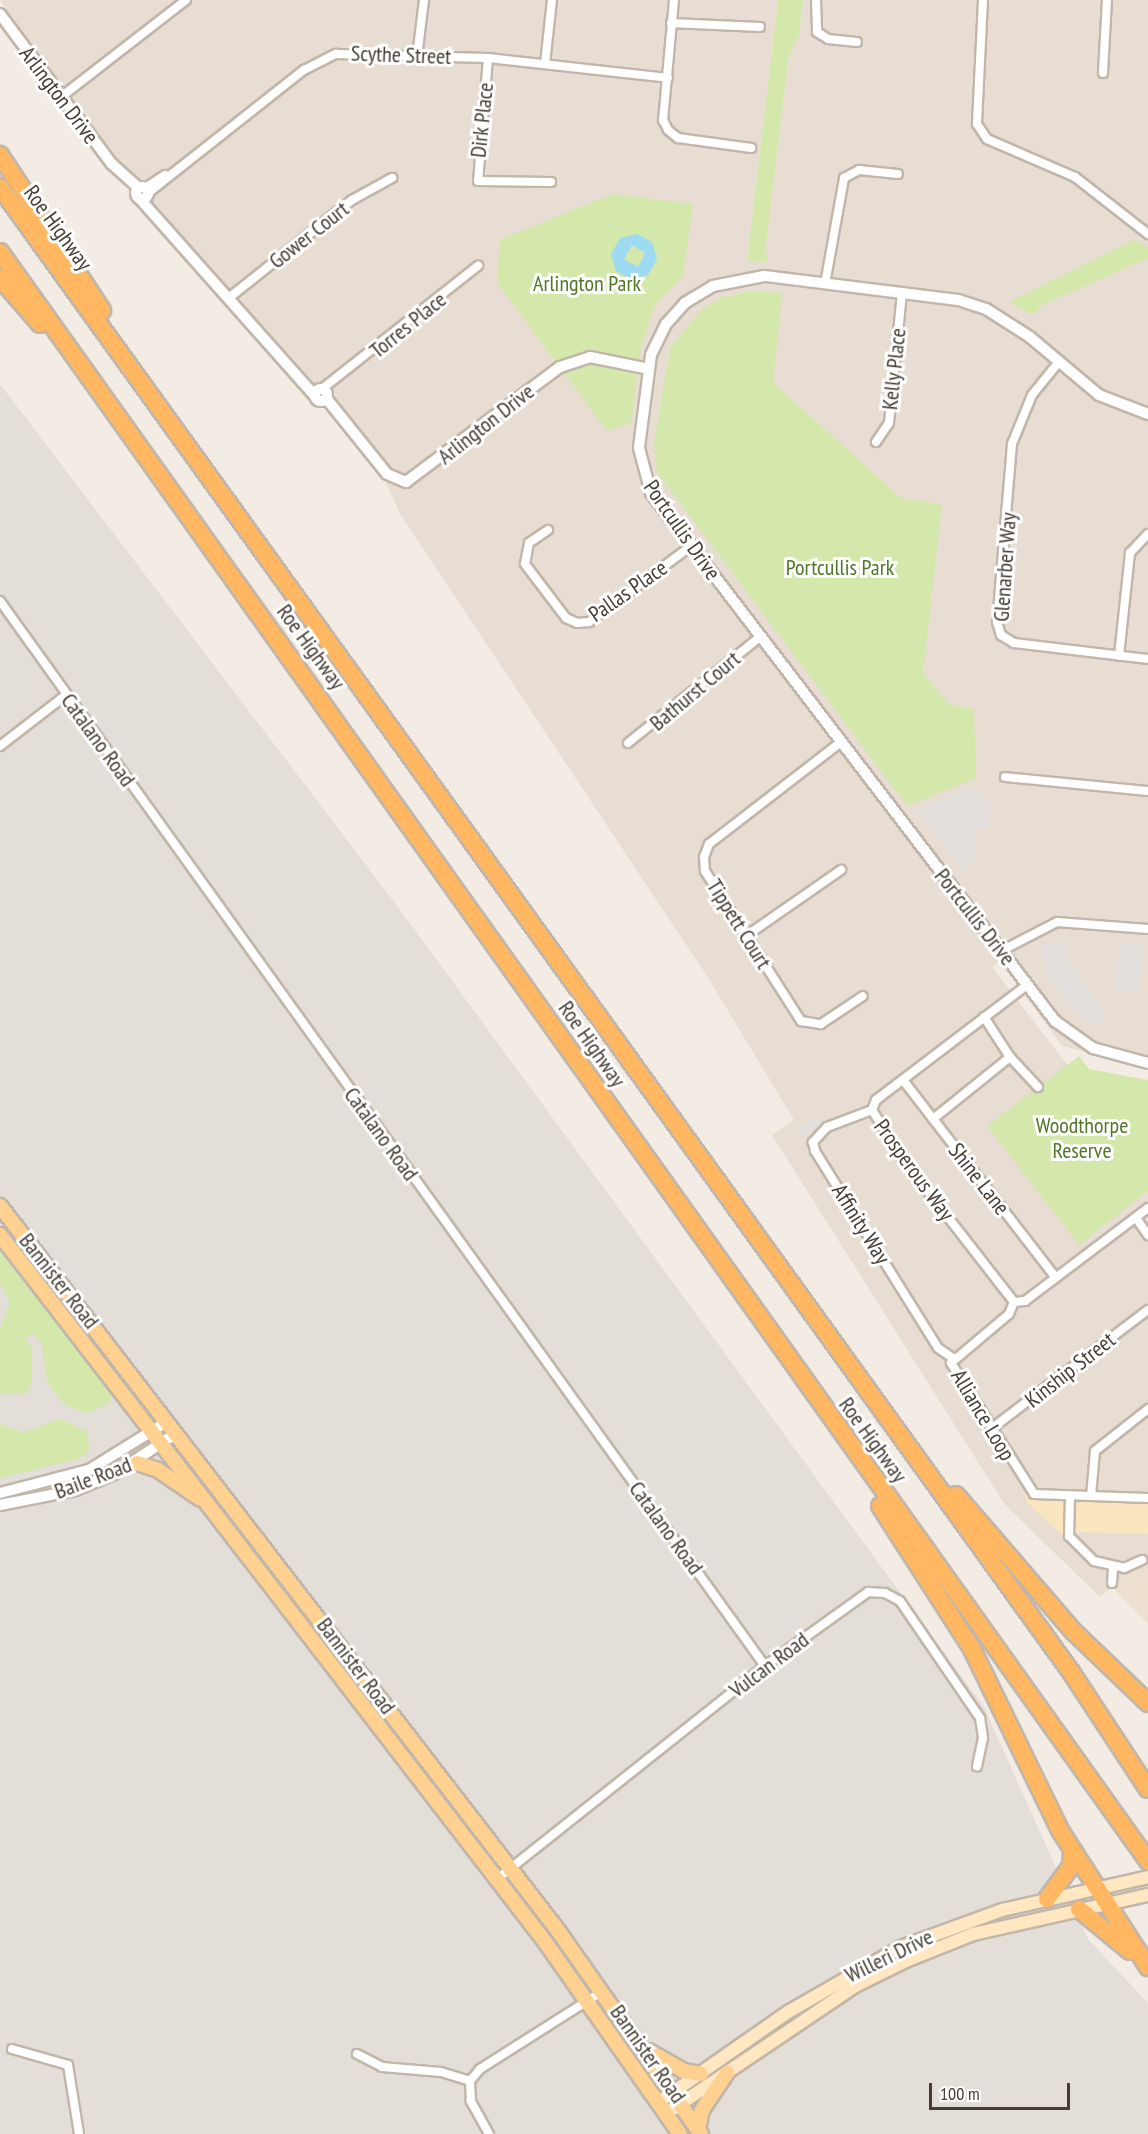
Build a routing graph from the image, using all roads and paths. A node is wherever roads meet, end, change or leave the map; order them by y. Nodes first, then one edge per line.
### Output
1 (186, 0) edge
2 (424, 0) edge
3 (552, 0) edge
4 (674, 0) edge
5 (816, 0) edge
6 (983, 0) edge
7 (1107, 0) edge
8 (0, 14) edge
9 (3, 23) edge
10 (671, 23) junction
11 (760, 27) dead end
12 (857, 42) dead end
13 (417, 57) junction
14 (488, 58) junction
15 (545, 64) junction
16 (1102, 73) dead end
17 (668, 78) junction
18 (61, 97) junction
19 (751, 148) dead end
20 (0, 155) edge
21 (898, 174) dead end
22 (392, 178) dead end
23 (551, 182) dead end
24 (0, 187) edge
25 (142, 193) junction
26 (1148, 234) edge
27 (0, 252) edge
28 (478, 266) dead end
29 (0, 278) edge
30 (825, 284) junction
31 (902, 292) junction
32 (230, 297) junction
33 (1058, 363) junction
34 (649, 369) junction
35 (100, 392) junction
36 (322, 395) junction
37 (153, 396) junction
38 (1148, 414) edge
39 (876, 442) dead end
40 (548, 530) dead end
41 (1148, 534) edge
42 (691, 546) junction
43 (0, 600) edge
44 (760, 637) junction
45 (1119, 656) junction
46 (1148, 659) edge
47 (66, 695) junction
48 (841, 742) junction
49 (628, 743) dead end
50 (0, 746) edge
51 (1005, 777) dead end
52 (1148, 791) edge
53 (841, 870) dead end
54 (1148, 929) edge
55 (746, 936) junction
56 (1001, 951) junction
57 (1027, 985) junction
58 (863, 996) dead end
59 (984, 1017) junction
60 (1010, 1057) junction
61 (1148, 1063) edge
62 (903, 1080) junction
63 (1038, 1087) dead end
64 (872, 1110) junction
65 (933, 1119) junction
66 (0, 1206) edge
67 (1148, 1208) edge
68 (1136, 1218) junction
69 (0, 1235) edge
70 (1148, 1235) edge
71 (1056, 1278) junction
72 (1014, 1302) junction
73 (1148, 1310) edge
74 (773, 1338) junction
75 (953, 1358) junction
76 (846, 1367) junction
77 (1148, 1409) edge
78 (168, 1420) junction
79 (991, 1429) junction
80 (152, 1431) junction
81 (177, 1433) junction
82 (163, 1444) junction
83 (137, 1463) junction
84 (0, 1493) edge
85 (1070, 1496) junction
86 (1091, 1497) junction
87 (1148, 1498) edge
88 (0, 1505) edge
89 (211, 1507) junction
90 (1143, 1560) dead end
91 (1113, 1568) junction
92 (1112, 1583) dead end
93 (765, 1666) junction
94 (1148, 1703) edge
95 (977, 1766) dead end
96 (1148, 1789) edge
97 (1072, 1851) junction
98 (1148, 1861) edge
99 (511, 1868) junction
100 (1142, 1878) edge
101 (496, 1880) junction
102 (1096, 1888) junction
103 (1148, 1895) edge
104 (1047, 1899) junction
105 (1107, 1903) junction
106 (1079, 1909) junction
107 (1148, 1967) edge
108 (1148, 1972) edge
109 (604, 1991) junction
110 (589, 2000) junction
111 (645, 2048) junction
112 (12, 2049) dead end
113 (357, 2054) dead end
114 (727, 2073) junction
115 (701, 2074) junction
116 (470, 2081) junction
117 (678, 2097) junction
118 (663, 2107) junction
119 (700, 2132) edge
120 (79, 2134) edge
121 (489, 2134) edge
122 (680, 2134) edge

1 - 18 street
2 - 13 street
3 - 15 street
4 - 10 street
5 - 12 street
6 - 26 street
7 - 16 street
8 - 9 street, Arlington Drive
9 - 18 street, Arlington Drive
10 - 11 street
10 - 17 street
13 - 14 street, Scythe Street
13 - 25 street, Scythe Street
14 - 15 street, Scythe Street
14 - 23 street, Dirk Place
15 - 17 street, Scythe Street
17 - 19 street
18 - 25 street, Arlington Drive
20 - 37 highway
21 - 30 street
22 - 32 street, Gower Court
24 - 37 highway, Roe Highway
25 - 32 street, Arlington Drive
27 - 35 highway, Roe Highway
28 - 36 street, Torres Place
29 - 35 highway
30 - 31 street, Portcullis Drive
30 - 34 street, Portcullis Drive
31 - 33 street, Portcullis Drive
31 - 39 street, Kelly Place
32 - 36 street, Arlington Drive
33 - 38 street, Portcullis Drive
33 - 45 street, Glenarber Way
34 - 36 street, Arlington Drive
34 - 42 street, Portcullis Drive
35 - 74 highway, Roe Highway
37 - 76 highway, Roe Highway
40 - 42 street, Pallas Place
41 - 45 street
42 - 44 street, Portcullis Drive
43 - 47 street, Catalano Road
44 - 48 street, Portcullis Drive
44 - 49 street, Bathurst Court
45 - 46 street, Glenarber Way
47 - 50 street
47 - 93 street, Catalano Road
48 - 55 street, Tippett Court
48 - 56 street, Portcullis Drive
51 - 52 street
53 - 55 street
54 - 56 street
55 - 58 street, Tippett Court
56 - 57 street, Portcullis Drive
57 - 59 street, Prosperous Way
57 - 61 street, Portcullis Drive
59 - 60 street
59 - 62 street, Prosperous Way
60 - 63 street
60 - 65 street
62 - 64 street, Prosperous Way
62 - 65 street, Shine Lane
64 - 72 street, Prosperous Way
64 - 75 street, Affinity Way
65 - 71 street, Shine Lane
66 - 78 main road, Bannister Road
67 - 68 street, Alliance Loop
68 - 70 street
68 - 71 street, Alliance Loop
69 - 80 main road, Bannister Road
71 - 72 street, Alliance Loop
72 - 75 street, Alliance Loop
73 - 79 street, Kinship Street
74 - 97 highway
74 - 98 highway, Roe Highway
75 - 79 street, Alliance Loop
76 - 94 highway
76 - 96 highway, Roe Highway
77 - 86 street
78 - 80 street, Baile Road
78 - 81 main road, Bannister Road
79 - 85 street, Alliance Loop
80 - 82 main road, Bannister Road
80 - 84 street, Baile Road
81 - 82 street, Baile Road
81 - 99 main road, Bannister Road
82 - 83 street, Baile Road
82 - 89 main road, Bannister Road
83 - 88 street, Baile Road
83 - 89 main road
85 - 86 street, Alliance Loop
85 - 91 street
86 - 87 street, Alliance Loop
89 - 101 main road, Bannister Road
90 - 91 street
91 - 92 street
93 - 95 street, Vulcan Road
93 - 99 street, Vulcan Road
97 - 102 highway
97 - 104 highway
99 - 101 street, Vulcan Road
99 - 109 main road, Bannister Road
100 - 102 main road, Willeri Drive
101 - 110 main road, Bannister Road
102 - 104 main road, Willeri Drive
102 - 105 highway
103 - 105 main road, Willeri Drive
104 - 115 main road, Willeri Drive
105 - 106 main road, Willeri Drive
105 - 107 highway
106 - 108 highway
106 - 114 main road, Willeri Drive
109 - 110 street
109 - 111 main road, Bannister Road
110 - 116 street
110 - 118 main road, Bannister Road
111 - 115 main road
111 - 117 main road, Bannister Road
112 - 120 street
113 - 116 street
114 - 117 main road, Willeri Drive
114 - 119 main road
115 - 117 main road, Willeri Drive
116 - 121 street
117 - 118 main road, Willeri Drive
117 - 119 main road, Bannister Road
118 - 122 main road, Bannister Road

